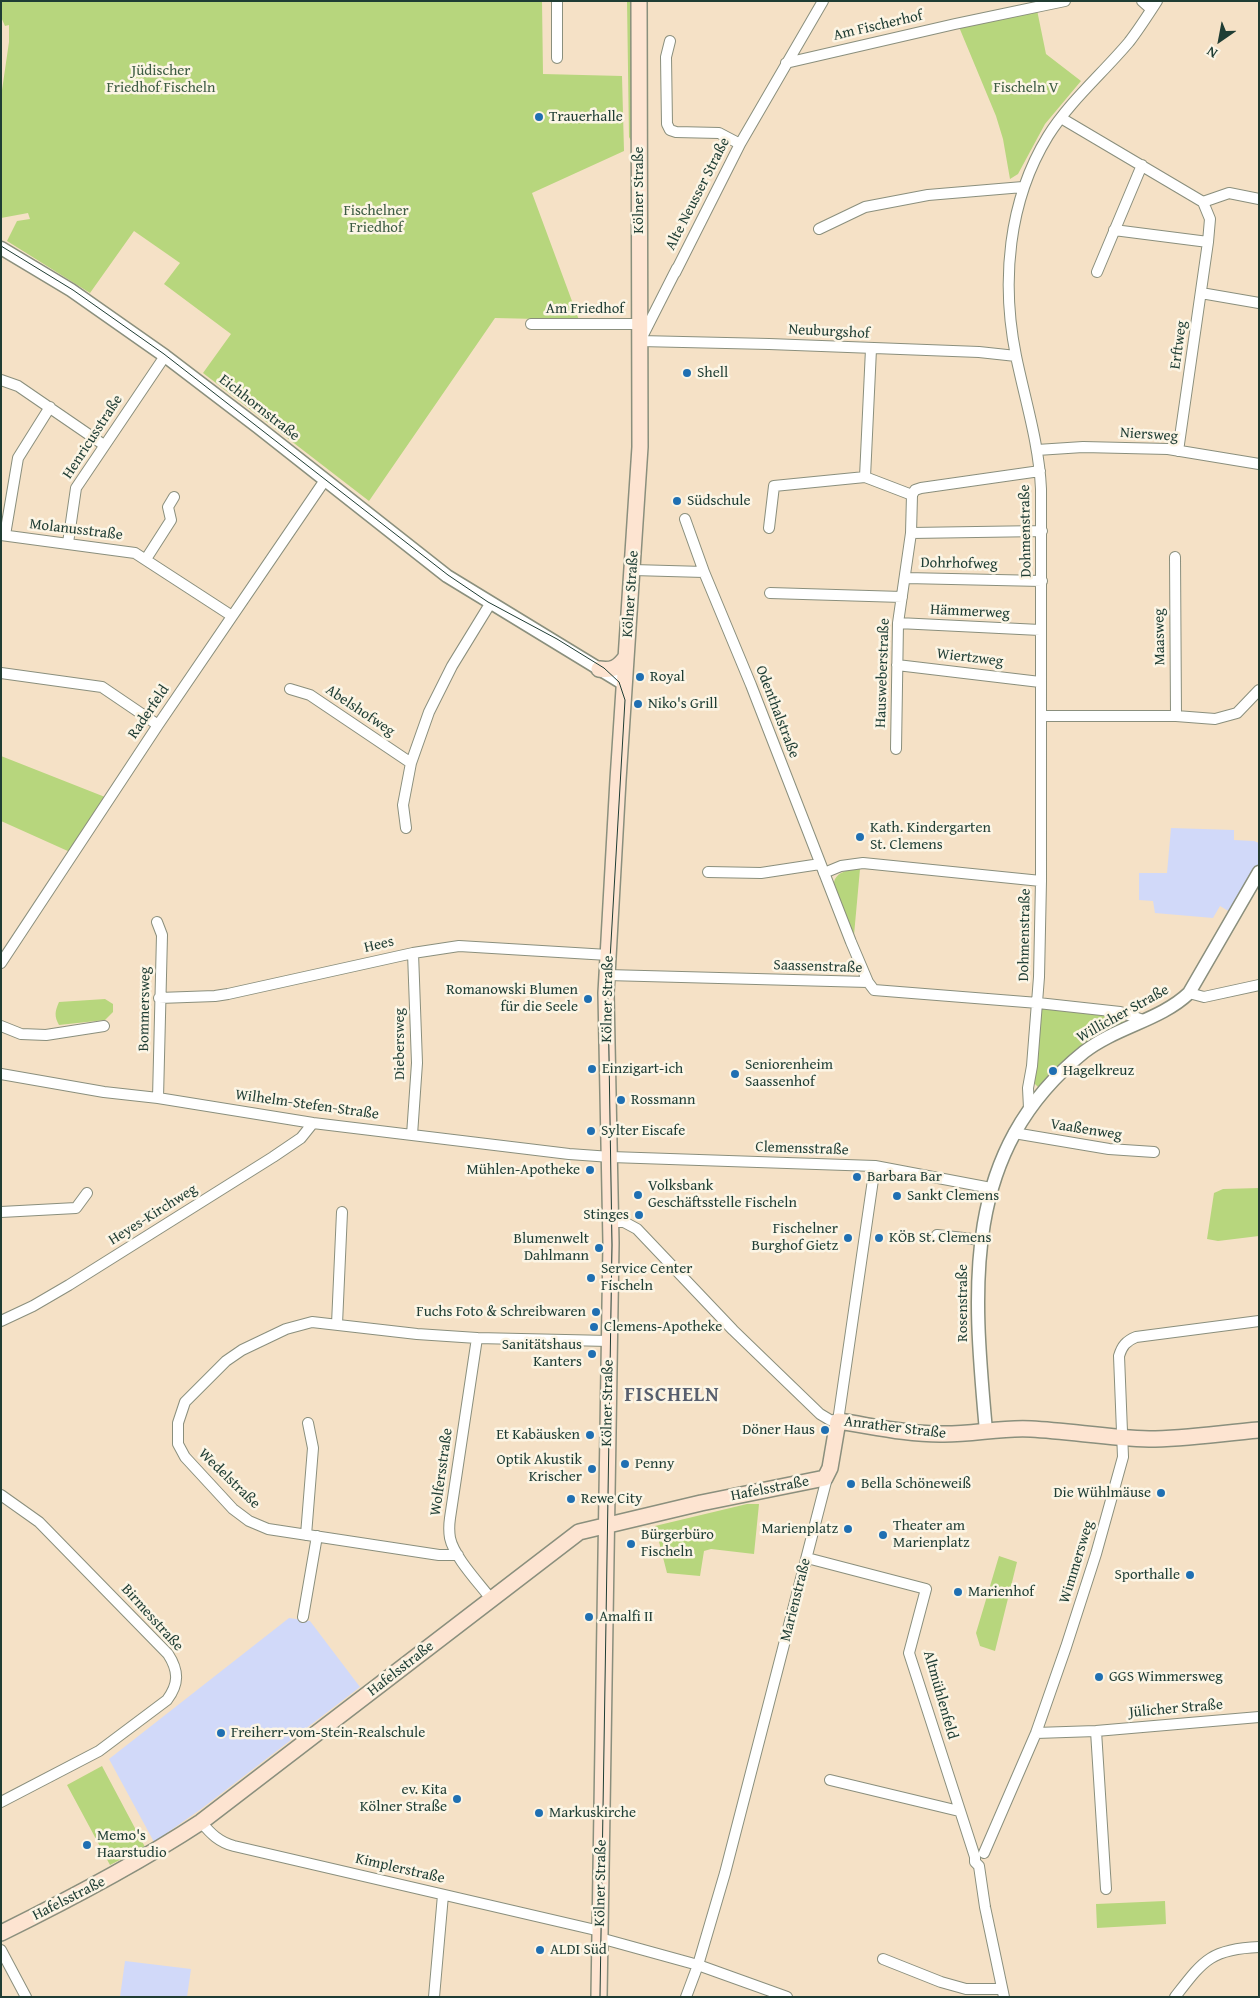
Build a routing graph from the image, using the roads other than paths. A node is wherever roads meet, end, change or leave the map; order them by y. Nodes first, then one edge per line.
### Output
1 (557, 1) edge
2 (639, 1) edge
3 (823, 1) edge
4 (1065, 1) edge
5 (1142, 1) edge
6 (1154, 5) edge
7 (670, 41) dead end
8 (557, 58) dead end
9 (786, 63) junction
10 (1061, 118) junction
11 (740, 144) junction
12 (1142, 165) junction
13 (1023, 187) junction
14 (1259, 198) edge
15 (1204, 202) junction
16 (819, 229) dead end
17 (1114, 230) junction
18 (1208, 242) junction
19 (1, 248) edge
20 (675, 272) dead end
21 (1097, 272) dead end
22 (1201, 293) junction
23 (663, 297) junction
24 (1259, 303) edge
25 (531, 324) dead end
26 (640, 324) junction
27 (640, 341) junction
28 (871, 349) junction
29 (165, 356) junction
30 (1016, 356) junction
31 (1, 380) edge
32 (50, 408) junction
33 (104, 445) junction
34 (1037, 450) junction
35 (1178, 451) junction
36 (1259, 464) edge
37 (1040, 472) junction
38 (865, 477) junction
39 (325, 480) junction
40 (912, 495) junction
41 (174, 497) dead end
42 (685, 519) dead end
43 (770, 528) dead end
44 (1042, 531) junction
45 (911, 533) junction
46 (3, 535) edge
47 (68, 543) junction
48 (1175, 557) dead end
49 (146, 559) junction
50 (633, 570) junction
51 (704, 572) junction
52 (906, 578) junction
53 (1042, 581) junction
54 (770, 594) dead end
55 (902, 597) junction
56 (490, 604) junction
57 (232, 616) junction
58 (898, 623) junction
59 (1040, 630) junction
60 (626, 657) junction
61 (897, 665) junction
62 (599, 670) junction
63 (1, 673) edge
64 (1040, 682) junction
65 (624, 684) junction
66 (290, 689) dead end
67 (1259, 690) edge
68 (1041, 716) junction
69 (1176, 716) junction
70 (158, 725) junction
71 (896, 749) dead end
72 (412, 763) junction
73 (406, 828) dead end
74 (822, 868) junction
75 (708, 872) dead end
76 (1259, 872) edge
77 (1042, 881) junction
78 (157, 922) dead end
79 (413, 953) junction
80 (608, 955) junction
81 (1, 963) edge
82 (607, 976) junction
83 (868, 982) junction
84 (1259, 985) edge
85 (1189, 993) junction
86 (159, 998) junction
87 (1038, 1003) junction
88 (1143, 1020) junction
89 (1, 1026) edge
90 (104, 1026) dead end
91 (1, 1074) edge
92 (1037, 1097) joint
93 (158, 1098) junction
94 (1029, 1108) junction
95 (313, 1124) junction
96 (1014, 1133) junction
97 (412, 1135) junction
98 (1154, 1152) dead end
99 (609, 1157) junction
100 (874, 1166) junction
101 (991, 1188) junction
102 (87, 1193) dead end
103 (1, 1212) edge
104 (342, 1212) dead end
105 (611, 1222) junction
106 (937, 1235) dead end
107 (981, 1240) junction
108 (1, 1321) edge
109 (1259, 1321) edge
110 (337, 1324) junction
111 (478, 1338) junction
112 (609, 1341) junction
113 (838, 1421) junction
114 (308, 1423) dead end
115 (1259, 1430) edge
116 (986, 1431) junction
117 (1123, 1438) junction
118 (828, 1474) junction
119 (1, 1495) edge
120 (606, 1526) junction
121 (306, 1535) junction
122 (317, 1536) junction
123 (458, 1555) junction
124 (807, 1558) junction
125 (491, 1599) junction
126 (303, 1617) dead end
127 (1259, 1717) edge
128 (1096, 1731) junction
129 (1036, 1733) junction
130 (830, 1780) dead end
131 (1, 1802) edge
132 (959, 1811) junction
133 (201, 1822) junction
134 (980, 1859) junction
135 (1106, 1889) dead end
136 (442, 1895) junction
137 (1, 1933) edge
138 (600, 1934) junction
139 (1259, 1947) edge
140 (1, 1950) edge
141 (883, 1959) dead end
142 (698, 1965) junction
143 (1003, 1993) edge
144 (26, 1997) edge
145 (434, 1997) edge
146 (599, 1997) edge
147 (686, 1997) edge
148 (787, 1997) edge
149 (1175, 1997) edge

1 - 8 street
2 - 26 main road, Kölner Straße
3 - 9 street, Alte Neusser Straße
4 - 9 street, Am Fischerhof
5 - 6 street
6 - 10 street, Dohmenstraße
7 - 11 street
9 - 11 street, Alte Neusser Straße
10 - 12 street
10 - 13 street, Dohmenstraße
11 - 23 street, Alte Neusser Straße
12 - 15 street
12 - 17 street
13 - 16 street
13 - 30 street, Dohmenstraße
14 - 15 street
15 - 18 street, Erftweg
17 - 18 street
17 - 21 street
18 - 22 street, Erftweg
19 - 29 street, Eichhornstraße
20 - 23 street, Alte Neusser Straße
22 - 24 street
22 - 35 street, Erftweg
23 - 27 street, Alte Neusser Straße
25 - 26 street, Am Friedhof
26 - 27 main road, Kölner Straße
27 - 28 street, Neuburgshof
27 - 50 main road, Kölner Straße
28 - 30 street, Neuburgshof
28 - 38 street
29 - 33 street, Henricusstraße
29 - 39 street, Eichhornstraße
30 - 34 street, Dohmenstraße
31 - 32 street
32 - 33 street
32 - 46 street
33 - 47 street, Henricusstraße
34 - 35 street, Niersweg
34 - 37 street, Dohmenstraße
35 - 36 street, Niersweg
37 - 40 street
37 - 44 street, Dohmenstraße
38 - 40 street
38 - 43 street
39 - 56 street, Eichhornstraße
39 - 57 street, Raderfeld
40 - 45 street, Hausweberstraße
41 - 49 street
42 - 51 street, Odenthalstraße
44 - 45 street
44 - 53 street, Dohmenstraße
45 - 52 street, Hausweberstraße
46 - 47 street, Molanusstraße
47 - 49 street, Molanusstraße
48 - 69 street, Maasweg
49 - 57 street, Molanusstraße
50 - 51 street
50 - 60 main road, Kölner Straße
51 - 74 street, Odenthalstraße
52 - 53 street, Dohrhofweg
52 - 55 street, Hausweberstraße
53 - 59 street, Dohmenstraße
54 - 55 street, Hausweberstraße
55 - 58 street, Hausweberstraße
56 - 62 street, Eichhornstraße
56 - 72 street
57 - 70 street, Raderfeld
58 - 59 street, Hämmerweg
58 - 61 street, Hausweberstraße
59 - 64 street, Dohmenstraße
60 - 62 main road
60 - 65 main road, Kölner Straße
61 - 64 street, Wiertzweg
61 - 71 street, Hausweberstraße
62 - 65 street, Eichhornstraße
63 - 70 street
64 - 68 street, Dohmenstraße
65 - 80 main road, Kölner Straße
66 - 72 street, Abelshofweg
67 - 69 street
68 - 69 street
68 - 77 street, Dohmenstraße
70 - 81 street, Raderfeld
72 - 73 street
74 - 75 street
74 - 77 street
74 - 83 street, Odenthalstraße
76 - 85 street, Willicher Straße
77 - 87 street, Dohmenstraße
78 - 86 street, Bommersweg
79 - 80 street, Hees
79 - 86 street, Hees
79 - 97 street, Diebersweg
80 - 82 main road, Kölner Straße
82 - 83 street, Saassenstraße
82 - 99 main road, Kölner Straße
83 - 87 street, Saassenstraße
84 - 85 street
85 - 88 street, Willicher Straße
86 - 93 street, Bommersweg
87 - 88 street, Saassenstraße
87 - 94 street, Dohmenstraße
88 - 92 street, Willicher Straße
89 - 90 street
91 - 93 street, Wilhelm-Stefen-Straße
92 - 94 street, Rosenstraße
93 - 95 street, Wilhelm-Stefen-Straße
94 - 96 street, Rosenstraße
95 - 97 street, Wilhelm-Stefen-Straße
95 - 108 street, Heyes-Kirchweg
96 - 98 street, Vaaßenweg
96 - 101 street, Rosenstraße
97 - 99 street, Wilhelm-Stefen-Straße
99 - 100 street, Clemensstraße
99 - 105 main road, Kölner Straße
100 - 101 street, Clemensstraße
100 - 113 street, Marienstraße
101 - 107 street, Rosenstraße
102 - 103 street
104 - 110 street
105 - 112 main road, Kölner Straße
105 - 113 street, Anrather Straße
106 - 107 street
107 - 116 street, Rosenstraße
109 - 117 street, Wimmersweg
110 - 111 street, Wedelstraße
110 - 121 street, Wedelstraße
111 - 112 street, Wedelstraße
111 - 123 street, Wolfersstraße
112 - 120 main road, Kölner Straße
113 - 116 main road, Anrather Straße
113 - 118 main road, Marienstraße
114 - 121 street
115 - 117 main road, Anrather Straße
116 - 117 main road, Anrather Straße
117 - 129 street, Wimmersweg
118 - 120 main road, Hafelsstraße
118 - 124 street, Marienstraße
119 - 131 street, Birmesstraße
120 - 125 main road, Hafelsstraße
120 - 138 main road, Kölner Straße
121 - 122 street, Wedelstraße
122 - 123 street, Wedelstraße
122 - 126 street
123 - 125 street, Wolfersstraße
124 - 132 street, Altmühlenfeld
124 - 142 street, Marienstraße
125 - 133 main road, Hafelsstraße
127 - 128 street, Jülicher Straße
128 - 129 street, Jülicher Straße
128 - 135 street
129 - 134 street, Wimmersweg
130 - 132 street
132 - 134 street, Altmühlenfeld
133 - 136 street, Kimplerstraße
133 - 137 main road, Hafelsstraße
134 - 143 street, Altmühlenfeld
136 - 138 street, Kimplerstraße
136 - 145 street
138 - 142 street, Kimplerstraße
138 - 146 main road, Kölner Straße
139 - 149 street
140 - 144 street
141 - 143 street, Altmühlenfeld
142 - 147 street, Marienstraße
142 - 148 street, Kimplerstraße

